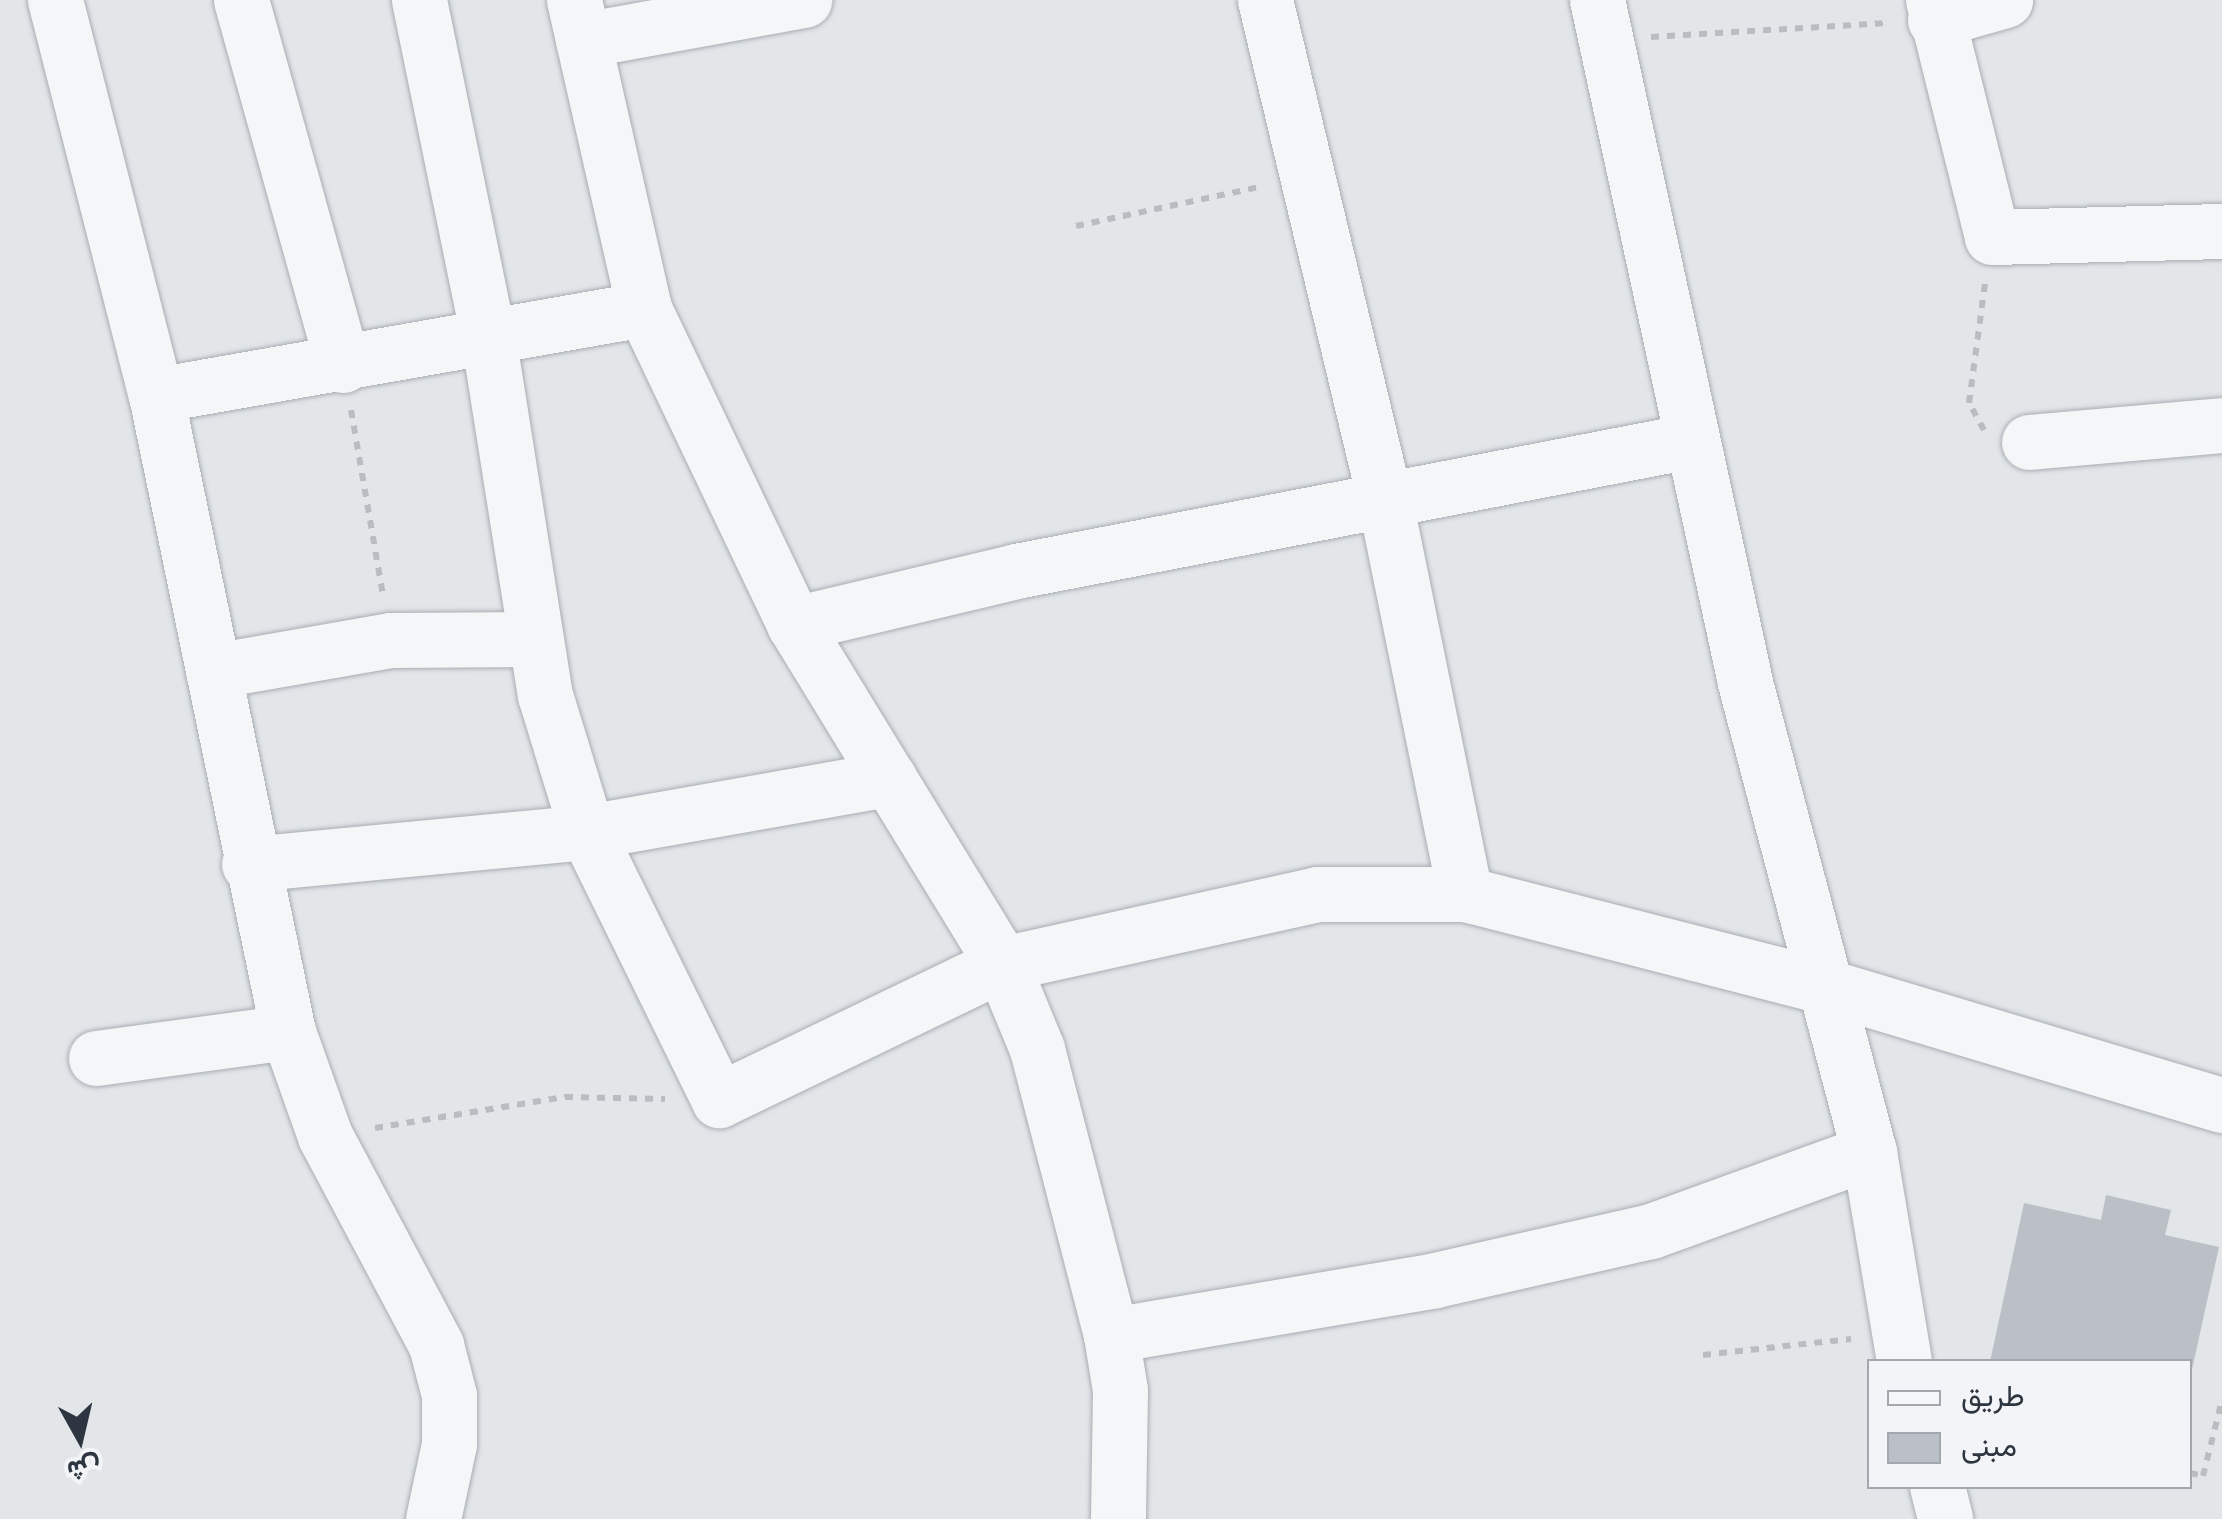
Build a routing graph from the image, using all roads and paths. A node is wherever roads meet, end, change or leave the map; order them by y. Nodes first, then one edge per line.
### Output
1 (55, 0) edge
2 (241, 0) edge
3 (419, 0) edge
4 (804, 0) edge
5 (1265, 0) edge
6 (2004, 0) edge
7 (1934, 10) edge
8 (578, 20) edge
9 (1601, 20) edge
10 (1310, 176) junction
11 (1076, 226) dead end
12 (2222, 230) edge
13 (1992, 237) junction
14 (644, 309) junction
15 (488, 336) junction
16 (343, 364) junction
17 (156, 395) junction
18 (2222, 425) edge
19 (1690, 441) junction
20 (2029, 442) joint
21 (1385, 501) junction
22 (794, 624) junction
23 (534, 639) junction
24 (391, 640) junction
25 (213, 671) junction
26 (889, 779) junction
27 (587, 832) junction
28 (249, 864) junction
29 (1464, 894) junction
30 (1002, 964) junction
31 (1828, 987) junction
32 (288, 1032) junction
33 (96, 1058) dead end
34 (719, 1100) junction
35 (2222, 1106) edge
36 (324, 1136) junction
37 (1870, 1152) junction
38 (1111, 1335) junction
39 (1901, 1348) edge
40 (1703, 1355) dead end
41 (2222, 1400) edge
42 (2192, 1473) edge
43 (1938, 1489) edge
44 (433, 1519) edge
45 (1118, 1519) edge
46 (1945, 1519) edge

1 - 17 street
2 - 16 street
3 - 15 street
4 - 8 street
5 - 10 street
6 - 7 street
7 - 9 path
7 - 13 street
8 - 14 street
9 - 19 street
10 - 11 path
10 - 21 street
12 - 13 street
13 - 20 path
14 - 15 street
14 - 22 street
15 - 16 street
15 - 23 street
16 - 17 street
16 - 24 path
17 - 25 street
18 - 20 street
19 - 21 street
19 - 31 street
21 - 22 street
21 - 29 street
22 - 26 street
23 - 24 street
23 - 27 street
24 - 25 street
25 - 28 street
26 - 27 street
26 - 30 street
27 - 28 street
27 - 34 street
28 - 32 street
29 - 30 street
29 - 31 street
30 - 34 street
30 - 38 street
31 - 35 street
31 - 37 street
32 - 33 street
32 - 36 street
34 - 36 path
36 - 44 street
37 - 38 street
37 - 39 street
38 - 45 street
39 - 40 path
41 - 42 path
43 - 46 street

